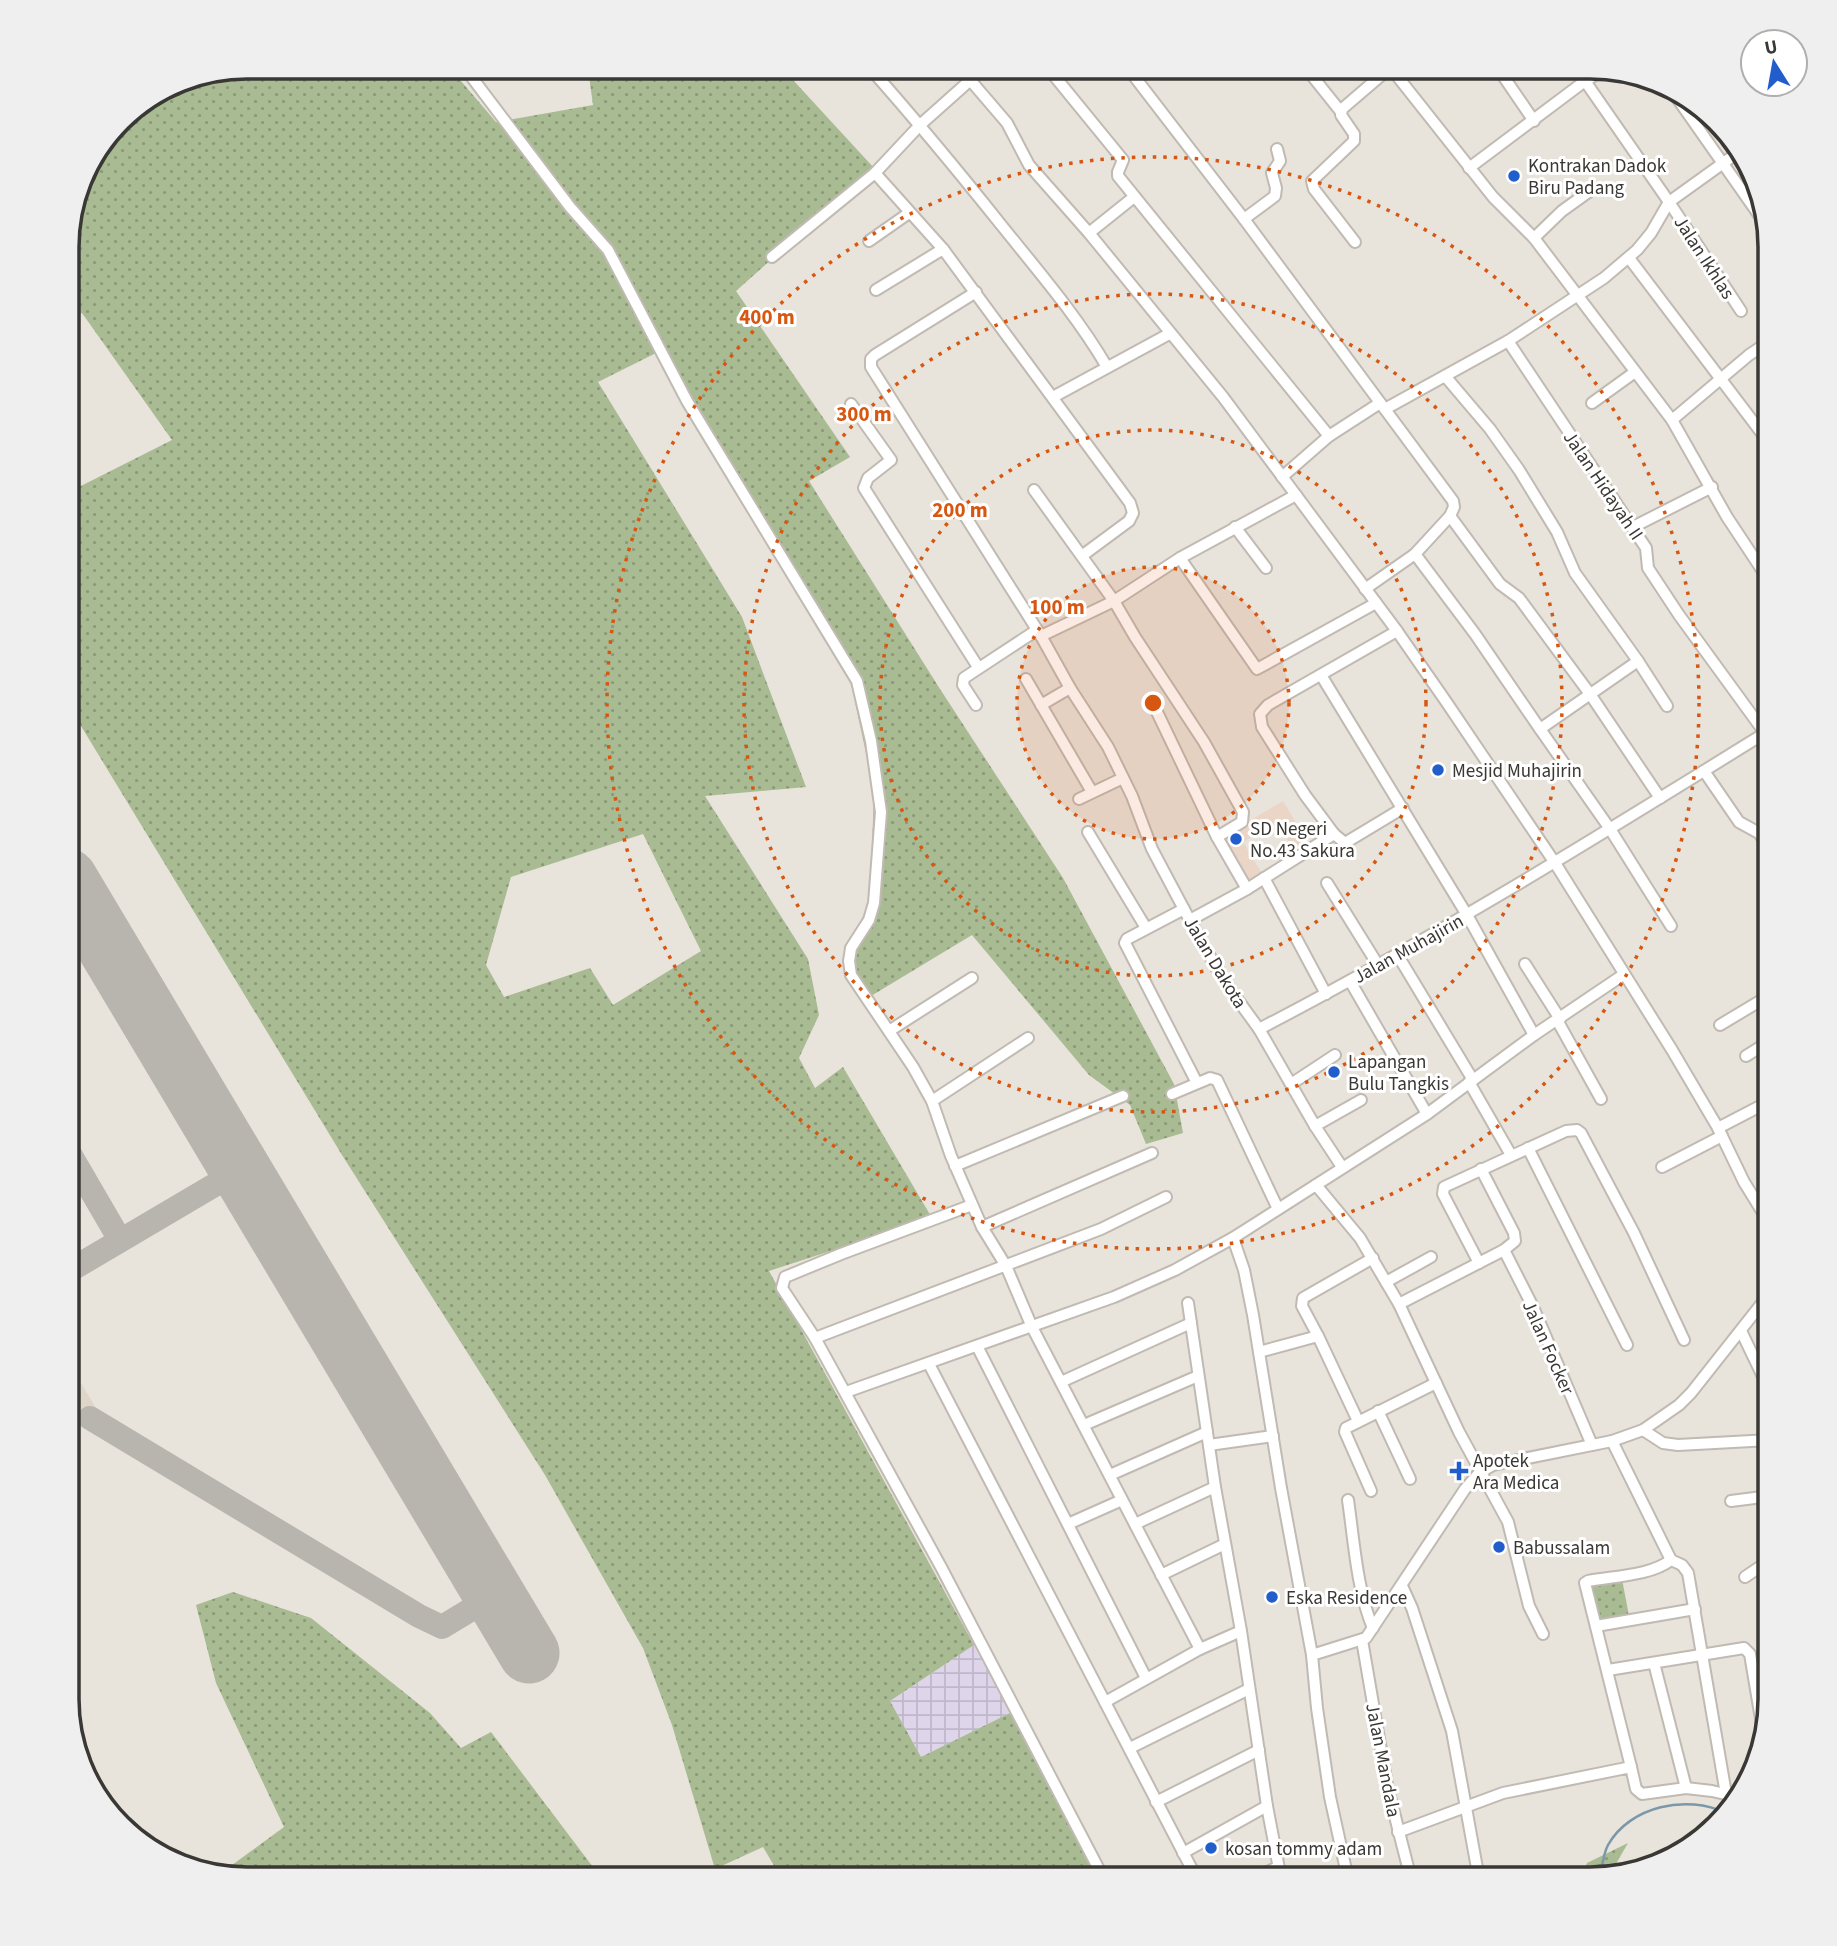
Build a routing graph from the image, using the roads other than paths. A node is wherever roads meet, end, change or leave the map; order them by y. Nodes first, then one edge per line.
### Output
1 (474, 79) edge
2 (880, 79) edge
3 (1057, 79) edge
4 (1136, 79) edge
5 (1314, 79) edge
6 (1377, 79) edge
7 (1400, 79) edge
8 (1505, 79) edge
9 (971, 80) joint
10 (1587, 80) joint
11 (1682, 106) edge
12 (1341, 113) junction
13 (1534, 121) junction
14 (920, 125) junction
15 (1277, 149) dead end
16 (1732, 157) edge
17 (1722, 164) junction
18 (1469, 167) junction
19 (875, 173) junction
20 (1594, 188) dead end
21 (1134, 197) junction
22 (1669, 202) junction
23 (1754, 208) edge
24 (909, 213) junction
25 (1244, 219) junction
26 (1089, 233) junction
27 (1534, 238) junction
28 (869, 241) dead end
29 (1355, 242) dead end
30 (943, 249) junction
31 (772, 257) dead end
32 (1629, 258) junction
33 (876, 290) dead end
34 (976, 292) junction
35 (1579, 296) junction
36 (1741, 311) dead end
37 (1169, 334) junction
38 (1607, 334) junction
39 (1595, 340) dead end
40 (1508, 341) junction
41 (1758, 349) edge
42 (1107, 367) junction
43 (1636, 372) junction
44 (1445, 376) junction
45 (1722, 379) junction
46 (1053, 397) junction
47 (1592, 403) dead end
48 (851, 404) dead end
49 (1382, 406) junction
50 (1672, 420) junction
51 (1758, 428) edge
52 (1329, 436) junction
53 (1282, 477) junction
54 (1712, 487) junction
55 (1034, 490) dead end
56 (1296, 495) junction
57 (1450, 516) junction
58 (1235, 527) junction
59 (1633, 527) junction
60 (1415, 554) junction
61 (1083, 555) junction
62 (1180, 558) junction
63 (1758, 564) edge
64 (1266, 568) dead end
65 (1365, 589) junction
66 (1114, 601) junction
67 (1376, 603) junction
68 (1396, 631) junction
69 (1039, 633) junction
70 (1638, 661) junction
71 (978, 667) junction
72 (1321, 675) junction
73 (1026, 679) dead end
74 (1070, 688) junction
75 (1590, 694) junction
76 (976, 705) dead end
77 (1041, 705) junction
78 (1667, 706) dead end
79 (1157, 712) dead end
80 (1758, 719) edge
81 (1540, 729) junction
82 (1758, 740) edge
83 (1704, 771) junction
84 (1123, 778) junction
85 (1092, 792) junction
86 (1660, 798) junction
87 (1079, 799) dead end
88 (1403, 808) junction
89 (1610, 829) junction
90 (1088, 832) dead end
91 (1758, 832) edge
92 (1334, 835) junction
93 (1217, 837) junction
94 (1555, 863) junction
95 (1264, 878) junction
96 (1327, 883) dead end
97 (1247, 889) junction
98 (1184, 909) junction
99 (1467, 915) junction
100 (1190, 920) junction
101 (1671, 926) dead end
102 (1146, 928) junction
103 (1397, 954) junction
104 (1525, 964) dead end
105 (1378, 965) junction
106 (1623, 975) junction
107 (972, 978) dead end
108 (1350, 981) junction
109 (1326, 995) junction
110 (1758, 1002) edge
111 (1558, 1019) junction
112 (1720, 1025) dead end
113 (1259, 1029) junction
114 (889, 1031) junction
115 (1534, 1035) junction
116 (1028, 1038) dead end
117 (1758, 1048) edge
118 (1335, 1055) dead end
119 (1746, 1056) dead end
120 (1471, 1081) junction
121 (1197, 1083) junction
122 (1291, 1084) junction
123 (1172, 1094) dead end
124 (1123, 1097) dead end
125 (1361, 1100) dead end
126 (1601, 1100) dead end
127 (932, 1101) junction
128 (1758, 1108) edge
129 (1427, 1114) junction
130 (1315, 1126) junction
131 (1720, 1132) junction
132 (1528, 1148) junction
133 (1152, 1153) dead end
134 (1511, 1155) junction
135 (955, 1167) junction
136 (1342, 1167) junction
137 (1662, 1167) dead end
138 (1481, 1169) junction
139 (1316, 1185) junction
140 (1166, 1197) dead end
141 (972, 1205) junction
142 (1758, 1205) edge
143 (1278, 1209) junction
144 (982, 1227) junction
145 (1233, 1238) junction
146 (1504, 1250) junction
147 (1431, 1256) dead end
148 (1373, 1258) junction
149 (1479, 1263) junction
150 (1006, 1266) junction
151 (1386, 1282) junction
152 (1188, 1303) dead end
153 (1399, 1304) junction
154 (1758, 1309) edge
155 (1191, 1323) junction
156 (1032, 1327) junction
157 (1741, 1331) junction
158 (1318, 1336) junction
159 (815, 1338) junction
160 (1684, 1340) dead end
161 (1627, 1345) dead end
162 (977, 1346) junction
163 (1259, 1352) junction
164 (929, 1364) junction
165 (1758, 1366) edge
166 (1198, 1376) junction
167 (1061, 1382) junction
168 (1436, 1383) junction
169 (846, 1392) junction
170 (1378, 1411) junction
171 (1358, 1421) junction
172 (1084, 1425) junction
173 (1643, 1430) junction
174 (1208, 1432) junction
175 (1273, 1436) junction
176 (1612, 1441) junction
177 (1758, 1444) edge
178 (1209, 1445) junction
179 (1592, 1445) junction
180 (1480, 1472) junction
181 (1110, 1475) junction
182 (1410, 1479) dead end
183 (1215, 1487) junction
184 (1371, 1491) dead end
185 (1758, 1498) edge
186 (1122, 1500) junction
187 (1348, 1500) dead end
188 (1731, 1502) dead end
189 (1068, 1524) junction
190 (1135, 1524) junction
191 (1225, 1544) junction
192 (1671, 1560) junction
193 (1758, 1568) edge
194 (1161, 1575) junction
195 (1745, 1577) dead end
196 (1402, 1586) junction
197 (1695, 1609) junction
198 (1596, 1626) junction
199 (1373, 1628) junction
200 (1241, 1631) junction
201 (1543, 1634) dead end
202 (1362, 1640) junction
203 (1200, 1649) junction
204 (1312, 1654) junction
205 (1702, 1656) junction
206 (1654, 1663) junction
207 (1608, 1670) junction
208 (1146, 1678) junction
209 (1249, 1689) junction
210 (1105, 1702) junction
211 (1758, 1704) edge
212 (1130, 1748) junction
213 (1259, 1750) junction
214 (1631, 1767) junction
215 (1686, 1788) junction
216 (1726, 1794) joint
217 (1156, 1802) junction
218 (1466, 1805) junction
219 (1267, 1807) junction
220 (1398, 1832) junction
221 (1183, 1853) junction
222 (1097, 1867) edge
223 (1190, 1867) edge
224 (1278, 1867) edge
225 (1345, 1867) edge
226 (1407, 1867) edge
227 (1477, 1867) edge

1 - 114 street
2 - 14 street
3 - 21 street
4 - 25 street
5 - 12 street
6 - 12 street
7 - 18 street
8 - 13 street
9 - 14 street
9 - 26 street
10 - 13 street
10 - 22 street, Jalan Ikhlas
11 - 17 street
12 - 29 street
13 - 18 street
14 - 19 street
14 - 42 street
15 - 25 street
16 - 17 street
17 - 22 street
17 - 23 street
18 - 27 street
19 - 24 street
19 - 31 street
20 - 27 street
21 - 26 street
21 - 52 street
22 - 32 street
22 - 36 street, Jalan Ikhlas
24 - 28 street
24 - 30 street
25 - 49 street
26 - 37 street
27 - 35 street
30 - 33 street
30 - 34 street
32 - 35 street
32 - 45 street
34 - 46 street
34 - 69 street, Jalan Dakota
35 - 38 street
35 - 40 street
37 - 42 street
37 - 53 street
38 - 39 street
38 - 43 street
40 - 44 street
40 - 59 street, Jalan Hidayah II
41 - 45 street
42 - 46 street
43 - 47 street
43 - 50 street
44 - 49 street
44 - 70 street
45 - 50 street
45 - 51 street
46 - 61 street
48 - 71 street
49 - 52 street
49 - 57 street
50 - 54 street
52 - 53 street
53 - 56 street
54 - 59 street
54 - 63 street
55 - 61 street
56 - 58 street
56 - 65 street
57 - 60 street
57 - 75 street
58 - 62 street
58 - 64 street
59 - 80 street, Jalan Hidayah II
60 - 65 street
60 - 81 street
61 - 66 street
62 - 66 street
62 - 67 street
65 - 67 street
66 - 69 street
66 - 93 street
67 - 68 street
68 - 72 street
68 - 94 street
69 - 71 street
69 - 74 street, Jalan Dakota
70 - 75 street
70 - 78 street
71 - 76 street
72 - 88 street
72 - 92 street
73 - 77 street
74 - 77 street
74 - 84 street, Jalan Dakota
75 - 81 street
75 - 86 street
77 - 85 street
79 - 93 street
81 - 89 street
82 - 83 street, Jalan Muhajirin
83 - 86 street, Jalan Muhajirin
83 - 91 street
84 - 85 street
84 - 98 street, Jalan Dakota
85 - 87 street
86 - 89 street, Jalan Muhajirin
88 - 92 street
88 - 99 street
89 - 94 street, Jalan Muhajirin
89 - 101 street
90 - 102 street
92 - 95 street
93 - 97 street
94 - 99 street, Jalan Muhajirin
94 - 106 street
95 - 97 street
95 - 109 street
96 - 105 street
97 - 100 street
98 - 100 street, Jalan Dakota
98 - 102 street
99 - 103 street, Jalan Muhajirin
99 - 115 street
100 - 113 street, Jalan Dakota
102 - 121 street
103 - 105 street, Jalan Muhajirin
103 - 120 street
104 - 111 street
105 - 108 street, Jalan Muhajirin
106 - 111 street
106 - 131 street
107 - 114 street
108 - 109 street, Jalan Muhajirin
108 - 129 street
109 - 113 street, Jalan Muhajirin
110 - 112 street
111 - 115 street
111 - 126 street
113 - 122 street, Jalan Dakota
114 - 127 street
115 - 120 street
116 - 127 street
117 - 119 street
118 - 122 street
120 - 129 street
120 - 134 street
121 - 123 street
121 - 143 street
122 - 130 street, Jalan Dakota
124 - 135 street
125 - 130 street
127 - 135 street
128 - 131 street
129 - 136 street
130 - 136 street, Jalan Dakota
131 - 137 street
131 - 142 street
132 - 134 street
132 - 160 street
132 - 161 street
133 - 144 street
134 - 138 street
135 - 141 street
136 - 139 street
138 - 146 street
138 - 149 street
139 - 143 street
139 - 148 street
140 - 150 street
141 - 144 street
141 - 159 street
143 - 145 street
144 - 150 street
145 - 156 street
145 - 163 street
146 - 149 street
146 - 179 street, Jalan Focker
147 - 151 street
148 - 151 street
148 - 158 street
149 - 153 street
150 - 156 street
150 - 159 street
151 - 153 street
152 - 155 street
153 - 168 street
154 - 157 street
155 - 166 street
155 - 167 street
156 - 162 street
156 - 167 street
157 - 165 street
157 - 173 street
158 - 163 street
158 - 171 street
159 - 169 street
162 - 164 street
162 - 189 street
163 - 175 street
164 - 169 street
164 - 210 street
166 - 172 street
166 - 174 street
167 - 172 street
168 - 170 street
168 - 180 street
169 - 222 street
170 - 171 street
170 - 182 street
171 - 184 street
172 - 181 street
173 - 176 street
173 - 177 street
174 - 178 street
174 - 181 street
175 - 178 street
175 - 204 street
176 - 179 street
176 - 192 street
178 - 183 street
179 - 180 street
180 - 196 street
180 - 201 street
181 - 186 street
183 - 190 street
183 - 191 street
185 - 188 street
186 - 189 street
186 - 190 street
187 - 199 street
189 - 208 street
190 - 194 street
191 - 194 street
191 - 200 street
192 - 197 street
192 - 198 street
193 - 195 street
194 - 203 street
196 - 199 street
196 - 218 street
197 - 198 street
197 - 205 street
198 - 207 street
199 - 202 street
200 - 203 street
200 - 209 street
202 - 204 street
202 - 220 street, Jalan Mandala
203 - 208 street
204 - 225 street
205 - 206 street
205 - 211 street
205 - 216 street
206 - 207 street
206 - 215 street
207 - 214 street
208 - 210 street
209 - 212 street
209 - 213 street
210 - 212 street
212 - 217 street
213 - 217 street
213 - 219 street
214 - 215 street
214 - 218 street
215 - 216 street
217 - 221 street
218 - 220 street
218 - 227 street
219 - 221 street
219 - 224 street
220 - 226 street, Jalan Mandala
221 - 223 street

